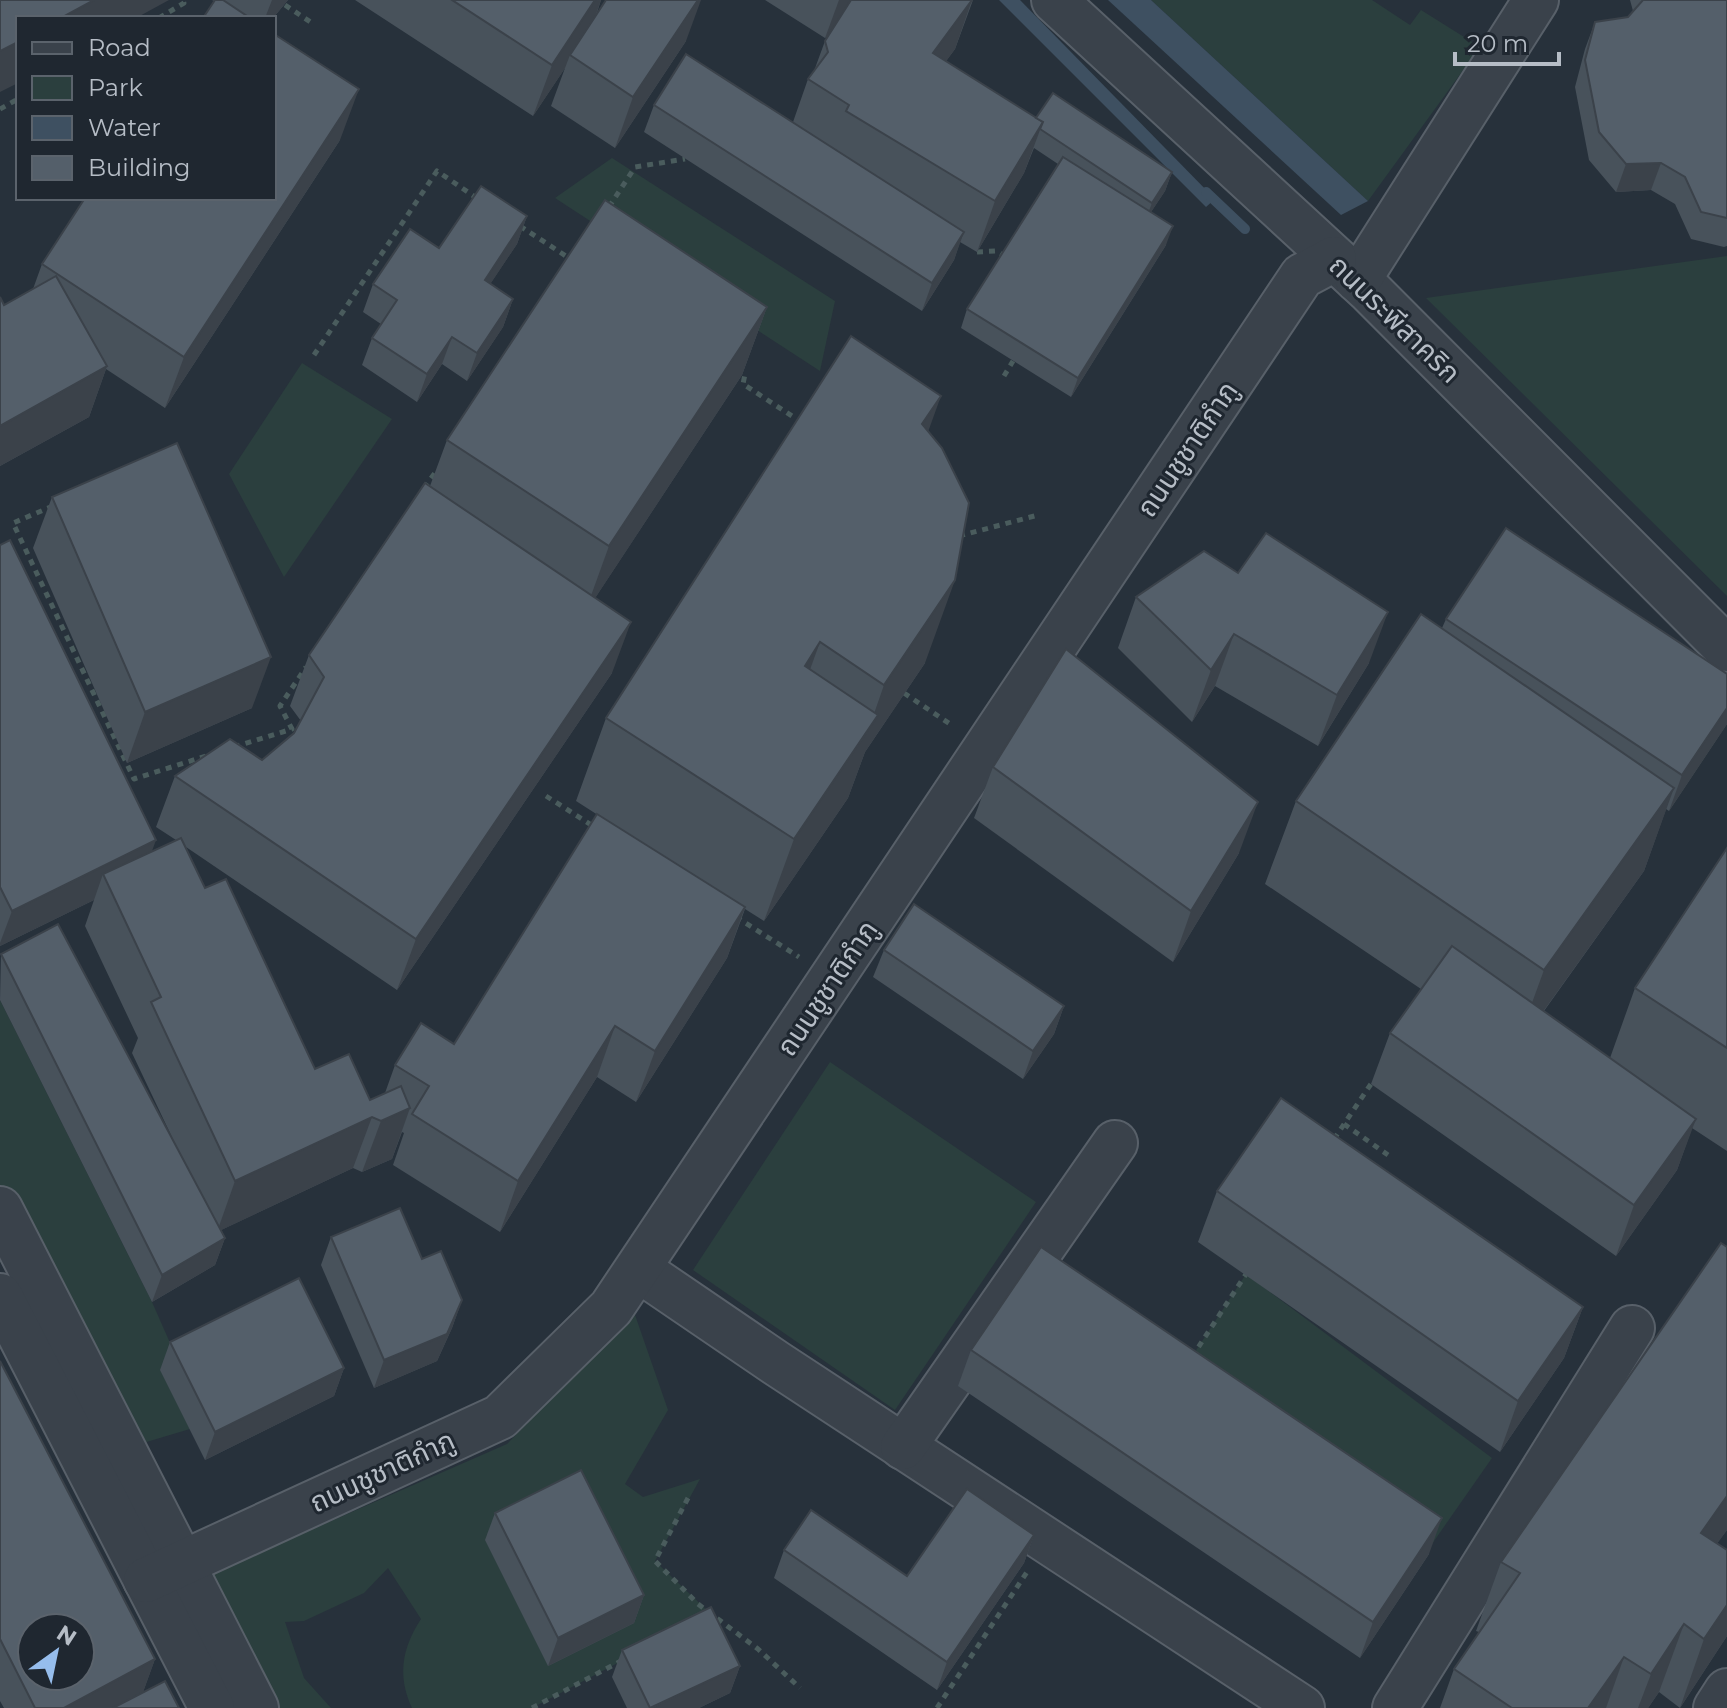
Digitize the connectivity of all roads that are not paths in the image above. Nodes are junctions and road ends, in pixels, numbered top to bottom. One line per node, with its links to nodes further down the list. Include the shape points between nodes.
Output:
1 (1054, 0): 3 (lane, ถนนระพีสาคริก)
2 (1536, 0): 3 (lane, ถนนชูชาติกำภู)
3 (1346, 270): 4 (lane, ถนนระพีสาคริก); 7 (lane, ถนนชูชาติกำภู, via 1302,276)
4 (1727, 649)
5 (1115, 1143): 10 (lane)
6 (0, 1209): 11 (lane)
7 (638, 1269): 10 (lane); 11 (lane, ถนนชูชาติกำภู, via 611,1308 500,1417)
8 (0, 1296): 11 (lane)
9 (1632, 1328): 16 (lane)
10 (903, 1447): 15 (lane)
11 (164, 1572): 13 (lane); 14 (lane)
12 (1727, 1691): 17 (lane)
13 (212, 1708)
14 (256, 1708)
15 (1302, 1708)
16 (1395, 1708)
17 (1716, 1708)

